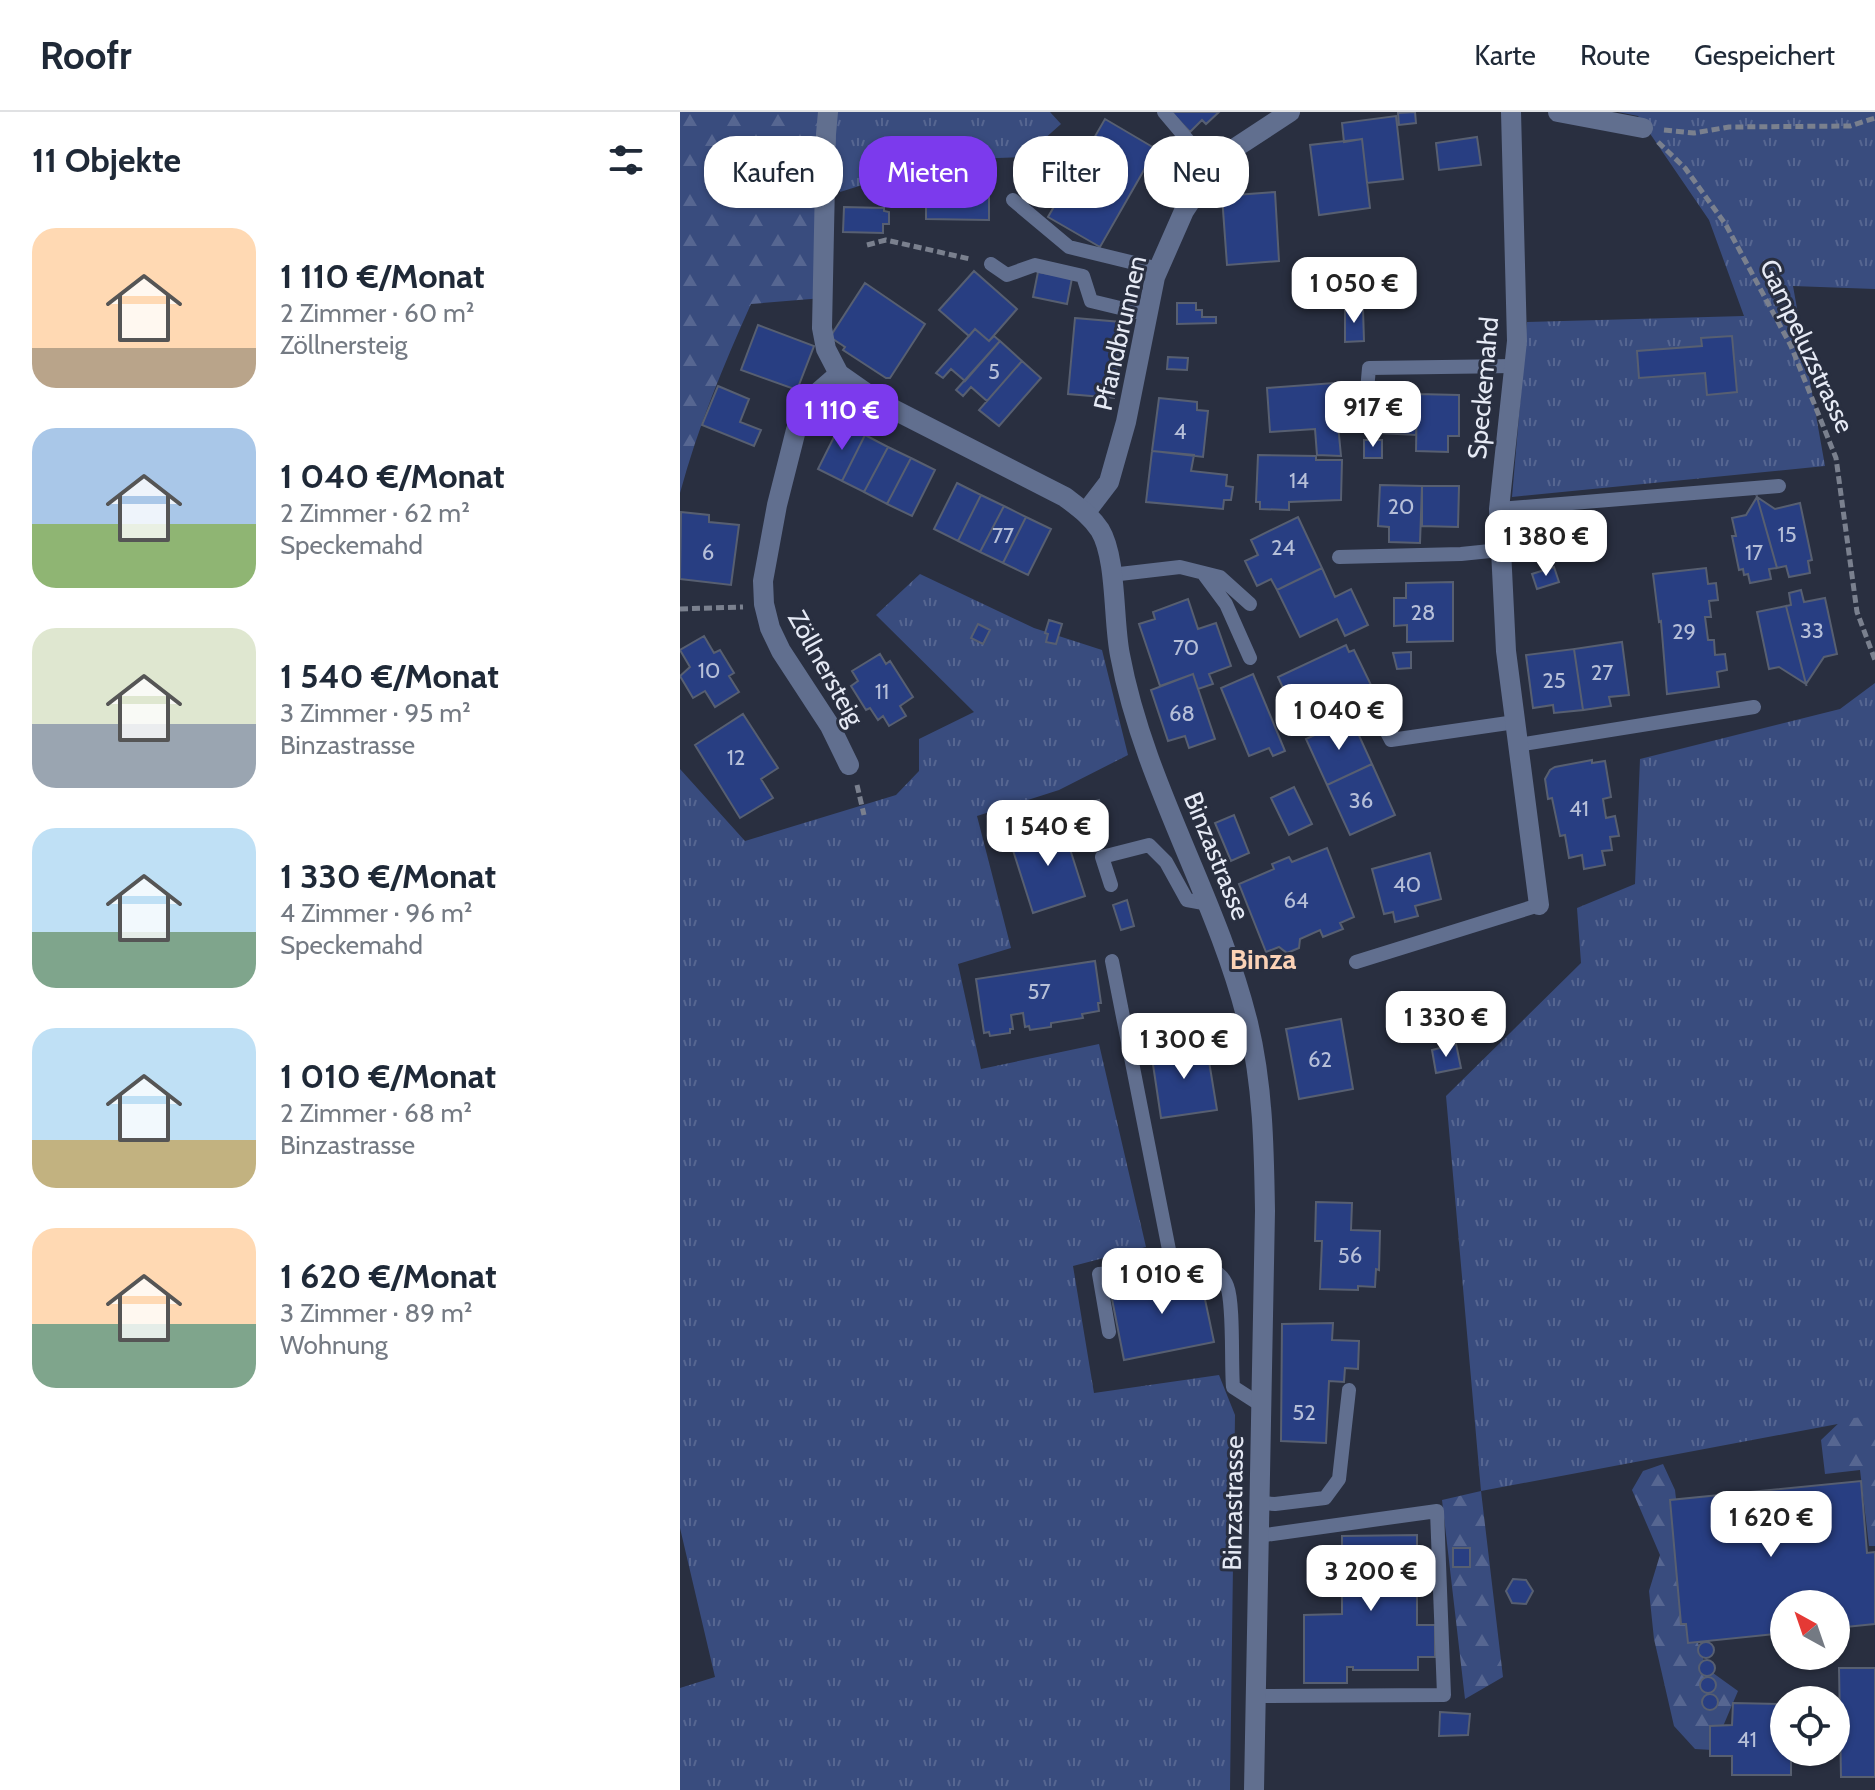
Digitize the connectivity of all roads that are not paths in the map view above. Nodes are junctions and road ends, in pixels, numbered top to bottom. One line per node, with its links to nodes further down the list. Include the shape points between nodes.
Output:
1 (828, 112): 15 (street, via 822,328)
2 (1164, 112): 7 (lane)
3 (1290, 112): 8 (street, Pfandbrunnen)
4 (1511, 112): 14 (street, Speckemahd)
5 (1558, 112): 6 (street)
6 (1643, 128)
7 (1184, 136)
8 (1249, 139)
9 (1023, 208): 12 (lane, via 1069,247)
10 (1186, 208): 12 (street, Pfandbrunnen)
11 (991, 264): 13 (lane, via 1007,275 1035,265 1083,276 1091,301)
12 (1159, 269): 13 (street, Pfandbrunnen)
13 (1149, 315): 19 (street, Pfandbrunnen, via 1109,482)
14 (1514, 366): 16 (lane, via 1369,368); 18 (street, Speckemahd)
15 (839, 374): 19 (street, Binzastrasse, via 879,402); 30 (street, Zöllnersteig, via 816,394 796,430 763,581 770,628)
16 (1365, 413)
17 (1779, 486): 18 (lane)
18 (1499, 509): 20 (street, Speckemahd)
19 (1086, 512): 23 (street, Binzastrasse, via 1101,531)
20 (1500, 550): 21 (lane); 28 (street, Speckemahd)
21 (1339, 557)
22 (1203, 573): 23 (lane, via 1180,567); 24 (lane, via 1220,577); 25 (lane, via 1226,604)
23 (1111, 575): 32 (street, Binzastrasse, via 1127,689)
24 (1250, 604)
25 (1250, 658)
26 (1369, 699): 28 (lane, via 1391,740)
27 (1754, 707): 29 (lane)
28 (1515, 722): 29 (street, Speckemahd)
29 (1518, 745): 33 (street, Speckemahd)
30 (849, 765)
31 (1111, 885): 32 (lane, via 1102,857 1149,845 1166,862 1187,900)
32 (1209, 904): 39 (street, Binzastrasse, via 1247,1021 1258,1079 1264,1138)
33 (1539, 905): 35 (lane)
34 (1112, 961): 36 (lane)
35 (1356, 962)
36 (1172, 1265): 37 (lane, via 1099,1274); 39 (lane, via 1195,1263 1215,1270 1227,1287 1233,1387)
37 (1109, 1332)
38 (1349, 1390): 40 (lane, via 1339,1479 1325,1498)
39 (1261, 1405): 40 (street, Binzastrasse)
40 (1259, 1503): 41 (street, Binzastrasse)
41 (1258, 1536): 42 (street, Binzastrasse); 42 (lane, via 1437,1511 1444,1695)
42 (1255, 1696): 43 (street, Binzastrasse)
43 (1254, 1790)

